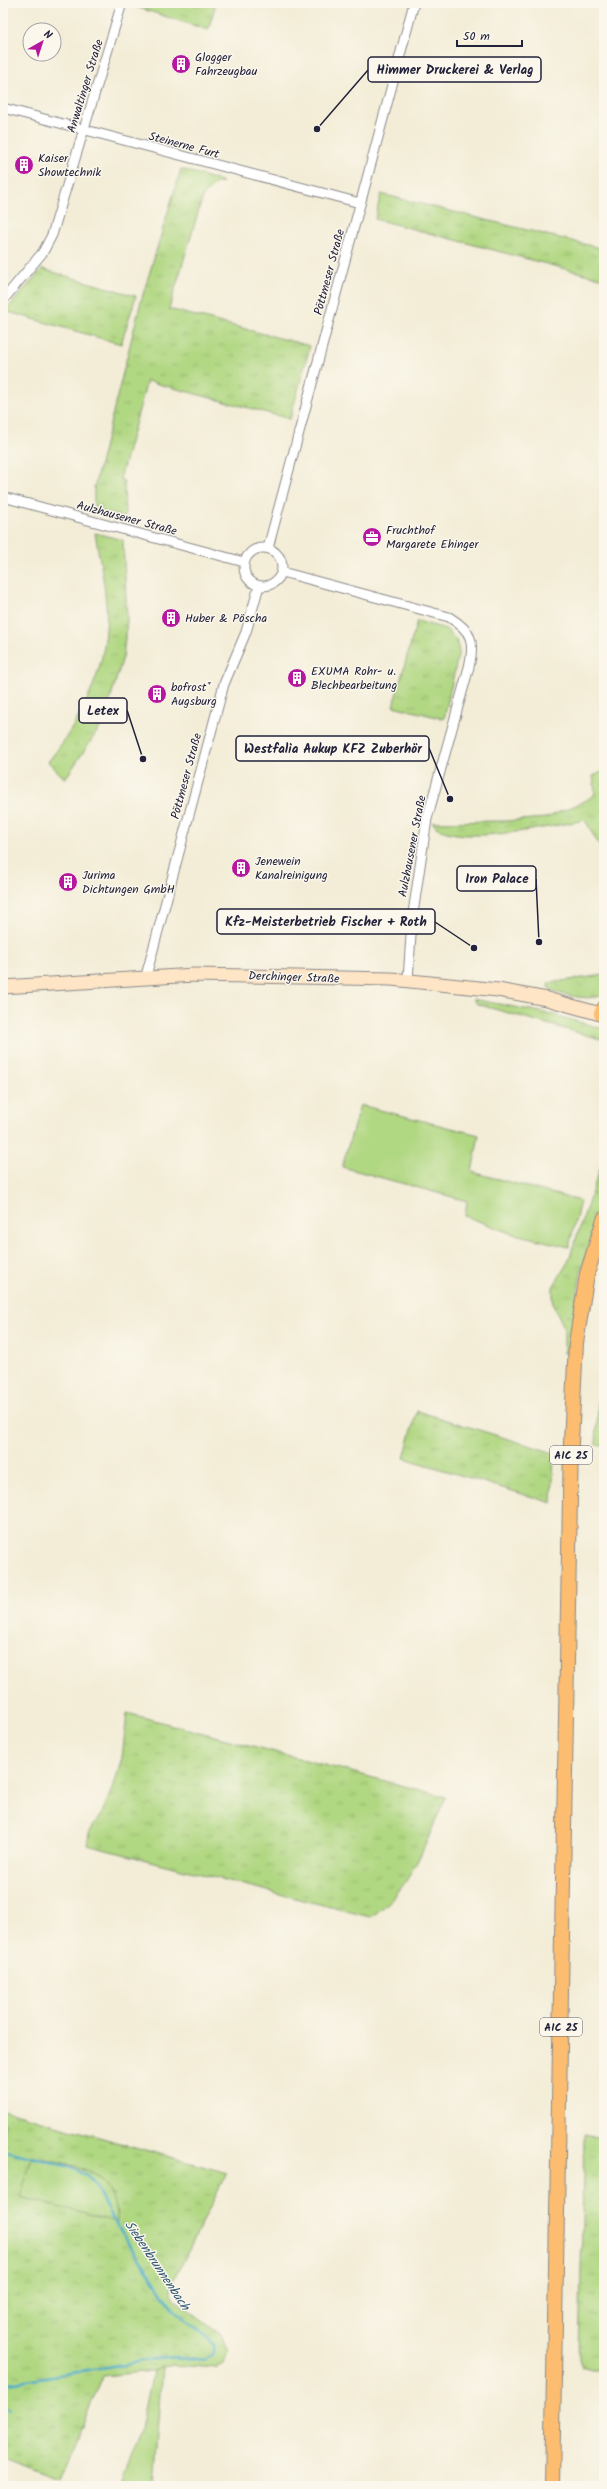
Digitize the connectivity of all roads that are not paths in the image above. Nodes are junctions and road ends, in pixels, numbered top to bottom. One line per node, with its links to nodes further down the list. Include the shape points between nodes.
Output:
1 (122, 3): 4 (street, Anwaltinger Straße)
2 (414, 3): 5 (street, Pöttmeser Straße)
3 (3, 108): 4 (street, Steinerne Furt)
4 (84, 130): 5 (street, Steinerne Furt); 6 (street, Anwaltinger Straße, via 52,235 43,252)
5 (360, 203): 8 (street, Pöttmeser Straße)
6 (3, 300)
7 (3, 497): 9 (street, Aulzhausener Straße)
8 (268, 548): 9 (street, via 256,549); 10 (street, via 278,555 283,566)
9 (244, 562): 11 (street, via 246,577)
10 (282, 572): 11 (street, via 276,582); 13 (street, Aulzhausener Straße, via 449,617 464,628 472,642 469,667 427,819 412,920)
11 (259, 586): 12 (street, Pöttmeser Straße, via 246,632 224,684)
12 (146, 976): 13 (main road, Derchinger Straße, via 214,974); 14 (main road, Derchinger Straße)
13 (408, 980): 15 (main road, Derchinger Straße, via 498,990)
14 (3, 987)
15 (603, 1012)
16 (604, 1219): 17 (main road, AIC 25, via 587,1274 576,1343 572,1434)
17 (552, 2486)

